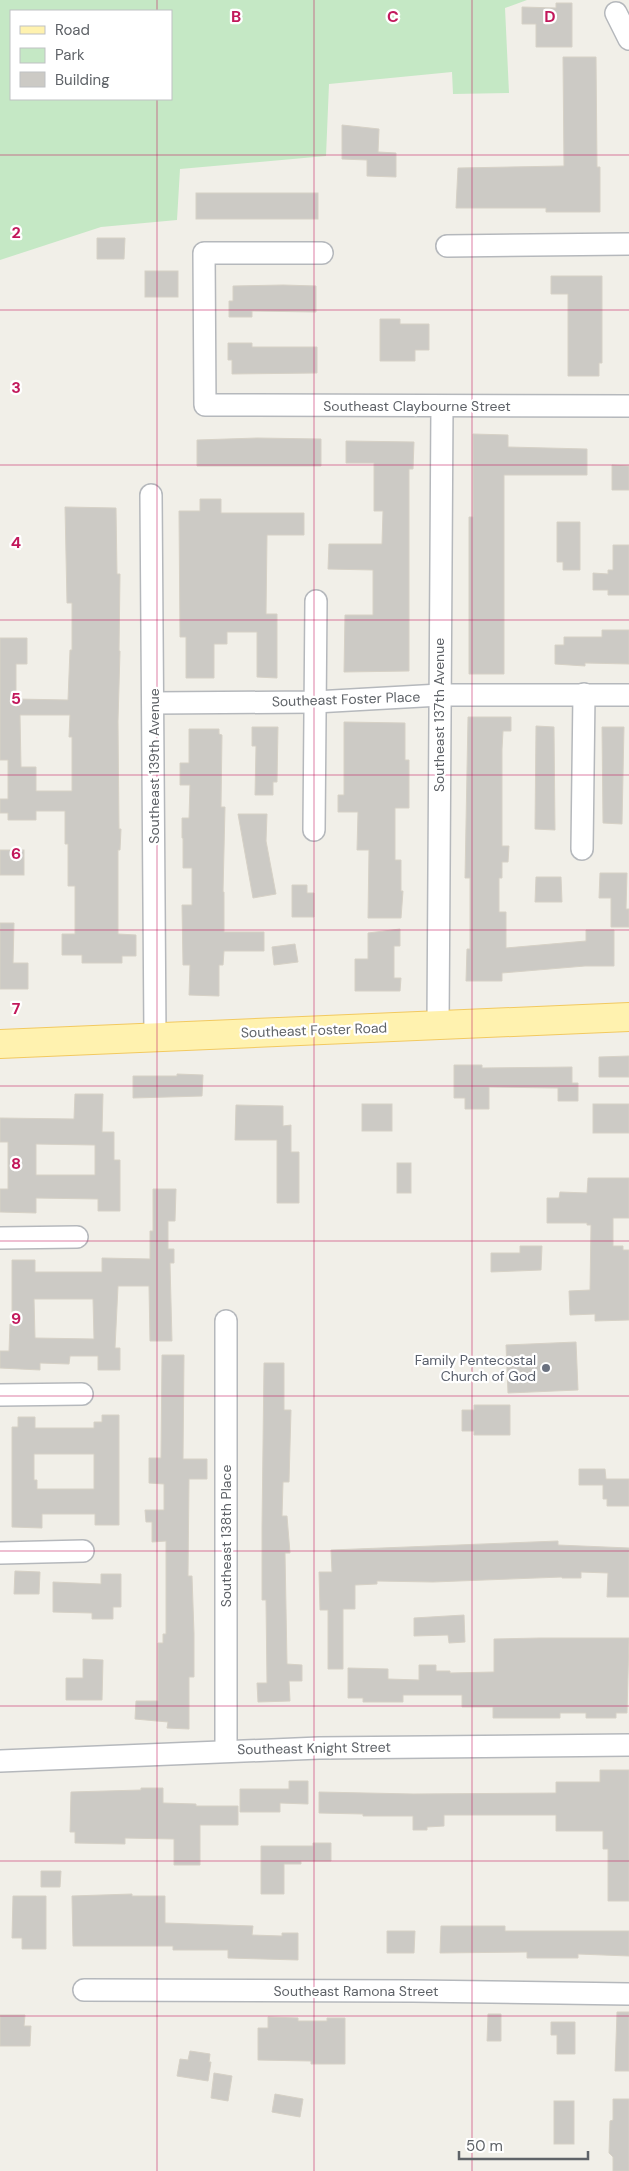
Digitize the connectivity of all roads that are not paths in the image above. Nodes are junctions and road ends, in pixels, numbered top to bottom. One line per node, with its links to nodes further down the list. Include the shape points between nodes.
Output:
1 (616, 13): 2 (street)
2 (629, 39)
3 (629, 244): 4 (street)
4 (447, 246)
5 (322, 253): 6 (street, Southeast Claybourne Street, via 204,253 205,405)
6 (442, 406): 7 (street, Southeast Claybourne Street); 11 (street, Southeast 137th Avenue)
7 (629, 406)
8 (151, 495): 14 (street, Southeast 139th Avenue)
9 (316, 601): 13 (street)
10 (584, 694): 11 (street, Southeast Foster Place); 12 (street, Southeast Foster Place); 16 (street)
11 (440, 695): 13 (street, Southeast Foster Place); 18 (street, Southeast 137th Avenue)
12 (629, 695)
13 (315, 702): 14 (street, Southeast Foster Place); 15 (street)
14 (153, 703): 19 (street, Southeast 139th Avenue)
15 (314, 830)
16 (582, 849)
17 (629, 1017): 18 (main road, Southeast Foster Road)
18 (438, 1025): 19 (main road, Southeast Foster Road)
19 (155, 1037): 20 (main road, Southeast Foster Road)
20 (0, 1044)
21 (77, 1237): 22 (street)
22 (0, 1238)
23 (226, 1321): 29 (street, Southeast 138th Place)
24 (82, 1394): 25 (street)
25 (0, 1395)
26 (83, 1551): 27 (street)
27 (0, 1553)
28 (629, 1745): 29 (street, Southeast Knight Street)
29 (226, 1750): 30 (street, Southeast Knight Street)
30 (0, 1761)
31 (84, 1990): 32 (street, Southeast Ramona Street)
32 (629, 1994)

